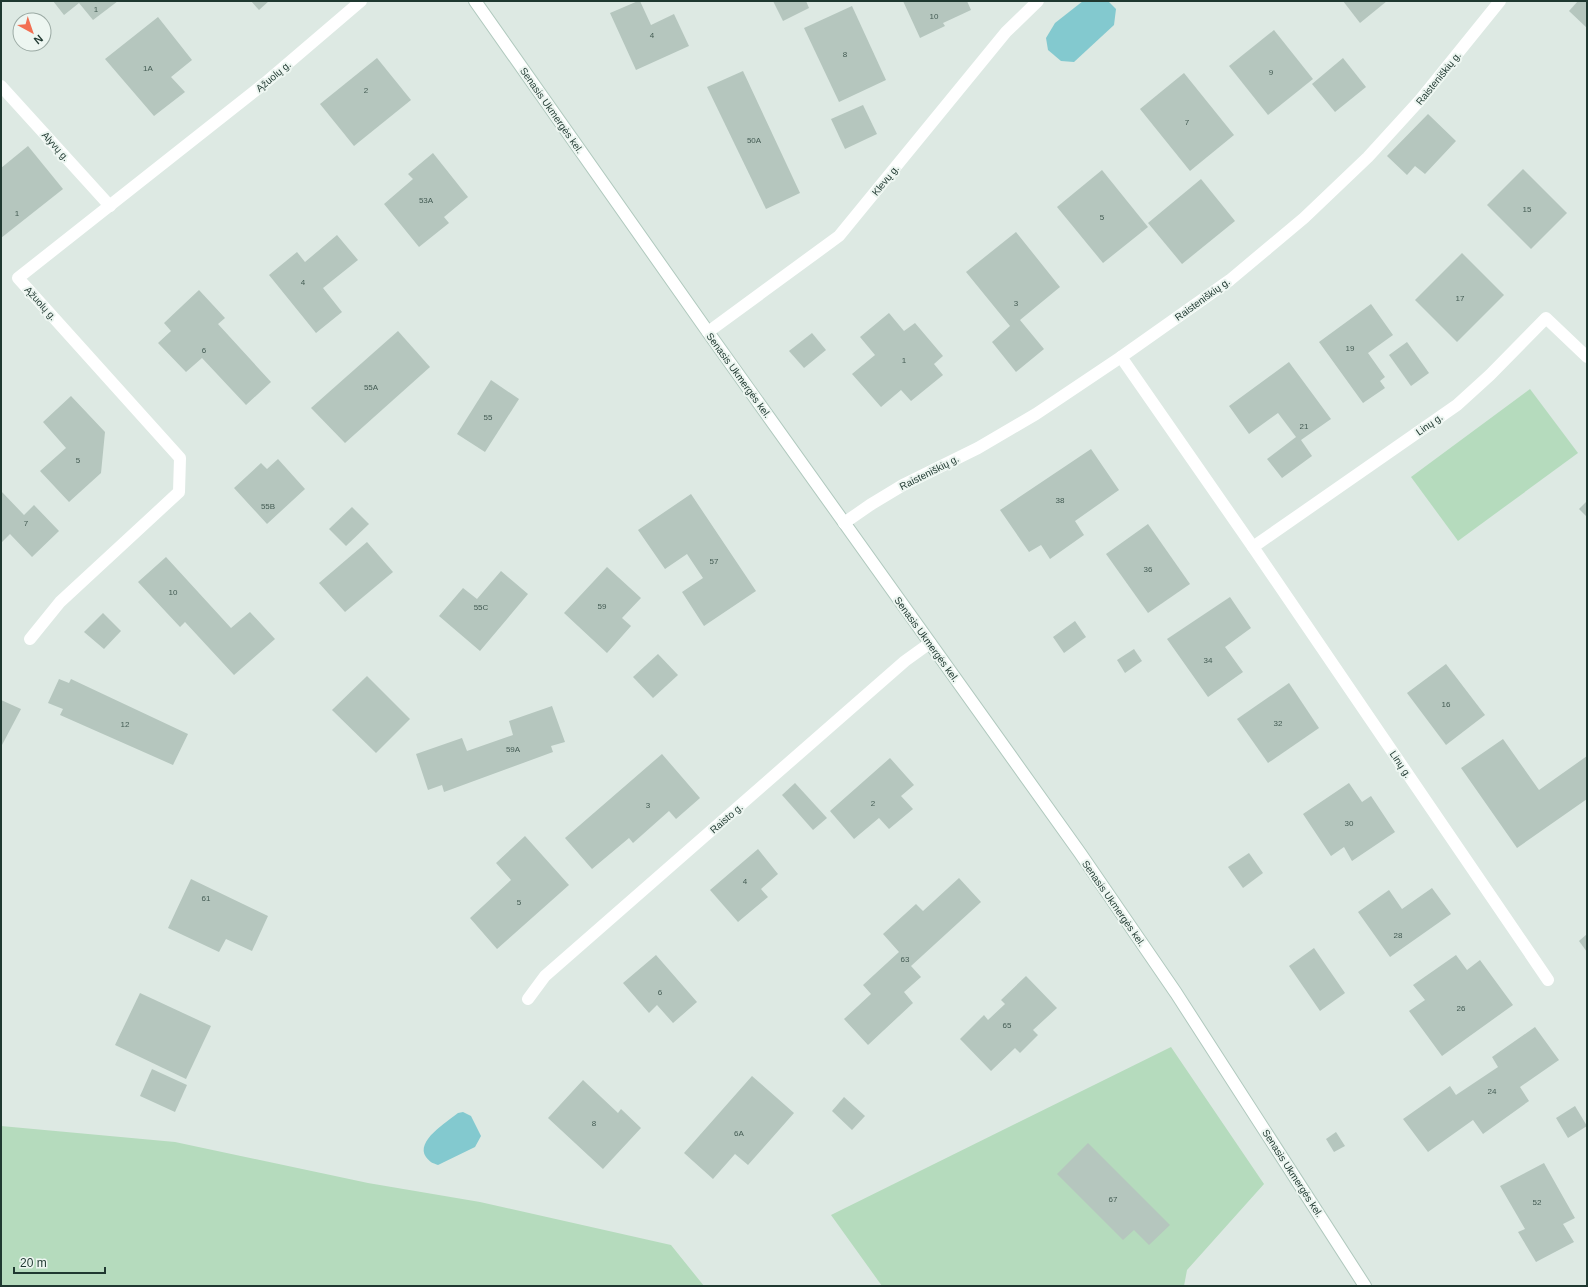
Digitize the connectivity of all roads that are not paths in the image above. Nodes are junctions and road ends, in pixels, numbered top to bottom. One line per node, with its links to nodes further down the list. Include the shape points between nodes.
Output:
1 (361, 1): 6 (street, Ąžuolų g., via 265,83)
2 (475, 1): 7 (street, Senasis Ukmergės kel.)
3 (1038, 1): 7 (street, Klevų g., via 1006,32 839,236)
4 (1500, 1): 8 (street, Raisteniškių g., via 1420,100 1368,157 1304,218 1230,280)
5 (1, 86): 6 (street, Alyvų g.)
6 (110, 206): 12 (street, Ąžuolų g., via 18,278 180,458 179,492 60,602)
7 (708, 332): 10 (street, Senasis Ukmergės kel.)
8 (1121, 357): 10 (street, Raisteniškių g., via 1036,414 978,448 903,485); 11 (street, Linų g.)
9 (1587, 357): 11 (street, Linų g., via 1546,318 1457,405)
10 (844, 523): 13 (street, Senasis Ukmergės kel.)
11 (1253, 547): 14 (street, Linų g.)
12 (30, 639)
13 (930, 644): 15 (street, Raisto g., via 905,661 545,976); 16 (street, Senasis Ukmergės kel., via 1076,847 1176,993)
14 (1548, 980)
15 (528, 1000)
16 (1365, 1286)

